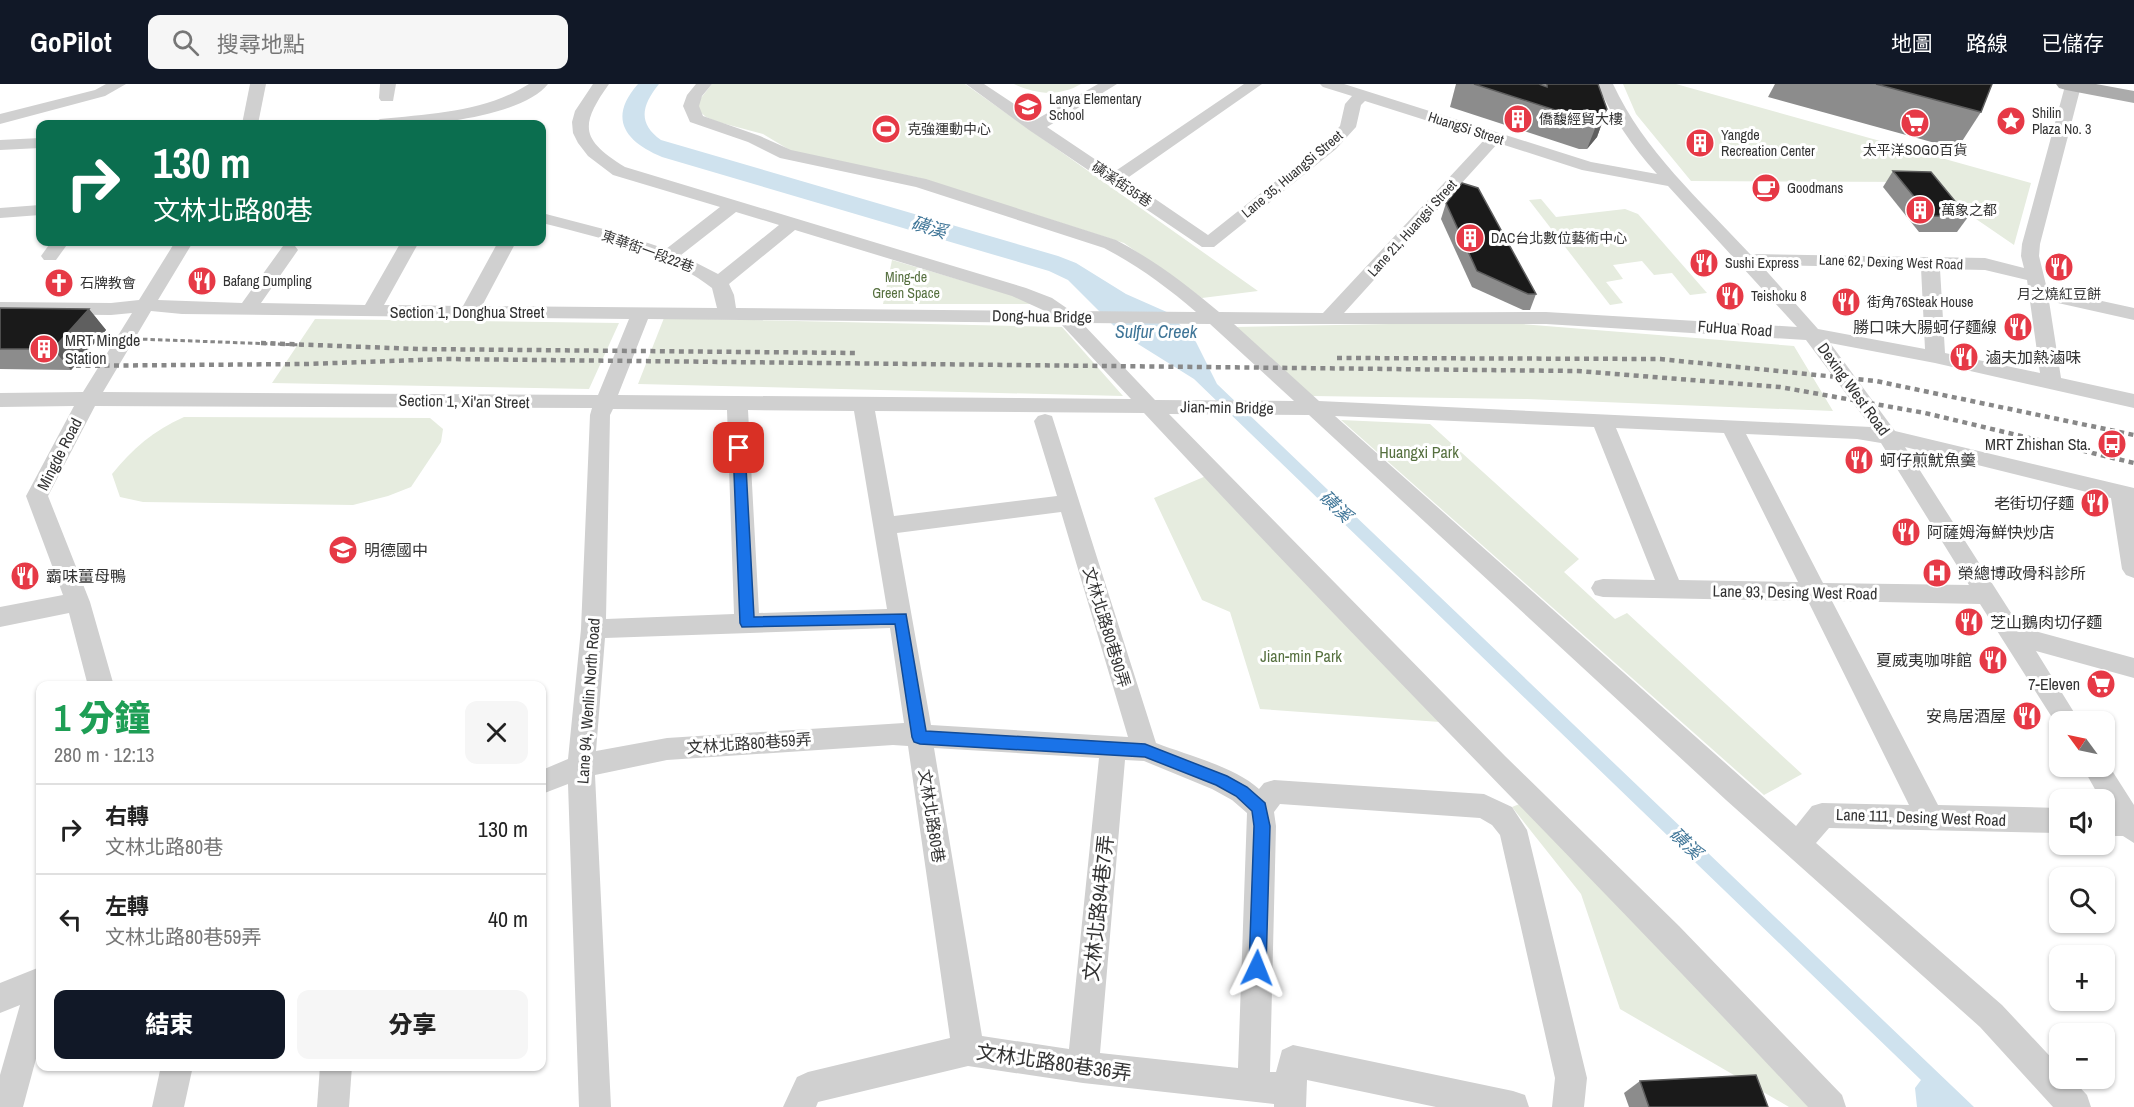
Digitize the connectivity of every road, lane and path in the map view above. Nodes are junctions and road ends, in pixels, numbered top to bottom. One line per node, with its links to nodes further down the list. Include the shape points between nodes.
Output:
1 (118, 84): 16 (street, via 100,93)
2 (258, 84): 17 (street)
3 (540, 84): 18 (street, via 497,105)
4 (601, 84): 25 (street, via 586,100 582,112 580,126 590,151 619,171)
5 (704, 84): 90 (street, via 694,95 691,106 696,119 706,124 786,154 920,183 1110,244 1153,269 1278,373)
6 (974, 84): 19 (street, 磺溪街35巷)
7 (1109, 84): 19 (street)
8 (1254, 84): 23 (street)
9 (1328, 84): 14 (street, HuangSi Street)
10 (1605, 84): 24 (street, Dexing West Road, via 1638,143)
11 (2110, 84): 13 (main road)
12 (2070, 85): 15 (main road); 38 (street, via 2031,244)
13 (2134, 89)
14 (1362, 95): 20 (street, HuangSi Street); 23 (street, Lane 35, HuangSi Street, via 1353,104 1348,127 1330,146 1208,243)
15 (2134, 98)
16 (0, 119)
17 (251, 120)
18 (416, 120)
19 (1035, 127): 23 (street, 磺溪街35巷)
20 (1495, 137): 24 (street, HuangSi Street, via 1588,166); 48 (street, Lane 21, Huangsi Street)
21 (36, 144): 22 (street)
22 (3, 148)
23 (1115, 179)
24 (1675, 182): 35 (street, Dexing West Road)
25 (733, 206): 29 (street); 34 (street)
26 (36, 211): 27 (street)
27 (3, 217)
28 (546, 219): 34 (street, 東華街一段22巷)
29 (792, 224): 37 (street); 107 (street, via 1019,292 1062,313 1222,483 1668,936)
30 (182, 246): 39 (street, Mingde Road)
31 (408, 246): 43 (street)
32 (505, 246): 42 (street)
33 (289, 250): 41 (street)
34 (667, 257): 37 (street, 東華街一段22巷, via 696,268)
35 (1746, 259): 36 (street, Lane 62, Dexing West Road); 49 (street, Dexing West Road)
36 (1930, 263): 38 (street, Lane 62, Dexing West Road, via 1985,264); 50 (street)
37 (718, 283): 47 (street, via 726,294)
38 (2037, 284): 46 (street, Lane 62, Dexing West Road); 51 (street)
39 (145, 305): 40 (street, Section 1, Donghua Street, via 111,309); 41 (street, Section 1, Donghua Street); 53 (street, Mingde Road)
40 (0, 308)
41 (247, 309): 43 (street, Section 1, Donghua Street)
42 (470, 311): 43 (street, Section 1, Donghua Street); 44 (street, Section 1, Donghua Street)
43 (371, 312)
44 (641, 314): 47 (street, Section 1, Donghua Street); 55 (street, Lane 94, Wenlin North Road)
45 (935, 314): 47 (street, Section 1, Donghua Street); 48 (street, Dong-hua Bridge)
46 (2134, 314)
47 (727, 315)
48 (1329, 319): 49 (street, FuHua Road, via 1546,318)
49 (1813, 334): 50 (street, FuHua Road); 62 (street, Dexing West Road)
50 (1935, 357): 51 (street, FuHua Road)
51 (2051, 382): 54 (street, FuHua Road)
52 (0, 400): 53 (street, Section 1, Xi'an Street)
53 (88, 400): 55 (street, Section 1, Xi'an Street); 71 (street, Mingde Road, via 37,496)
54 (2134, 400)
55 (604, 403): 56 (street, Section 1, Xi'an Street); 75 (street, Lane 94, Wenlin North Road, via 600,415)
56 (737, 404): 57 (street, Section 1, Xi'an Street); 74 (street)
57 (863, 404): 58 (street, Section 1, Xi'an Street); 65 (street, 文林北路80巷)
58 (927, 405): 60 (street, Jian-min Bridge, via 1319,408)
59 (1045, 421): 64 (street, 文林北路80巷90弄)
60 (1602, 421): 61 (street); 68 (street)
61 (1732, 428): 62 (street, via 1857,432); 69 (street)
62 (1889, 437): 63 (street); 70 (street, Dexing West Road)
63 (2128, 495): 66 (street)
64 (1069, 503): 65 (street); 82 (street, 文林北路80巷90弄)
65 (885, 526): 73 (street, 文林北路80巷)
66 (2134, 569)
67 (1603, 588): 68 (street, Lane 93, Desing West Road)
68 (1671, 590): 69 (street, Lane 93, Desing West Road)
69 (1816, 592): 70 (street, Lane 93, Desing West Road); 87 (street)
70 (1987, 595): 76 (street, Dexing West Road)
71 (78, 602): 72 (street); 78 (street, Mingde Road)
72 (0, 617)
73 (901, 618): 74 (street); 80 (street, 文林北路80巷)
74 (747, 623): 75 (street)
75 (593, 628): 83 (street, Lane 94, Wenlin North Road)
76 (2013, 635): 77 (street); 79 (street, Dexing West Road)
77 (2134, 668)
78 (100, 681)
79 (2060, 711)
80 (920, 737): 81 (street, 文林北路80巷59弄); 83 (street, 文林北路80巷59弄, via 893,734 667,749); 94 (street, 文林北路80巷)
81 (1113, 749): 82 (street, 文林北路80巷59弄); 95 (street, 文林北路94巷7弄)
82 (1145, 750): 86 (street, via 1222,781)
83 (581, 766): 85 (street, 文林北路80巷59弄); 103 (street, Lane 94, Wenlin North Road)
84 (2100, 777): 89 (street)
85 (546, 780)
86 (1260, 808): 98 (street); 106 (street, via 1274,792 1484,806 1502,816 1513,830 1571,1078)
87 (1930, 818): 88 (street, Lane 111, Desing West Road); 90 (street, Lane 111, Desing West Road, via 1822,815)
88 (2049, 821)
89 (2123, 825)
90 (1797, 845): 108 (street, via 1991,1016)
91 (36, 984): 92 (street)
92 (0, 998)
93 (36, 1004): 100 (street)
94 (968, 1050): 95 (street, 文林北路80巷36弄); 104 (street, 文林北路80巷36弄, via 808,1088)
95 (1083, 1067): 98 (street, 文林北路80巷36弄)
96 (176, 1071): 101 (street)
97 (336, 1071): 102 (street)
98 (1253, 1087): 99 (street, 文林北路80巷36弄)
99 (1290, 1099): 105 (street, via 1293,1061)
100 (7, 1107)
101 (168, 1107)
102 (333, 1107)
103 (595, 1107)
104 (799, 1107)
105 (1513, 1107)
106 (1568, 1107)
107 (1830, 1107)
108 (2075, 1107)

